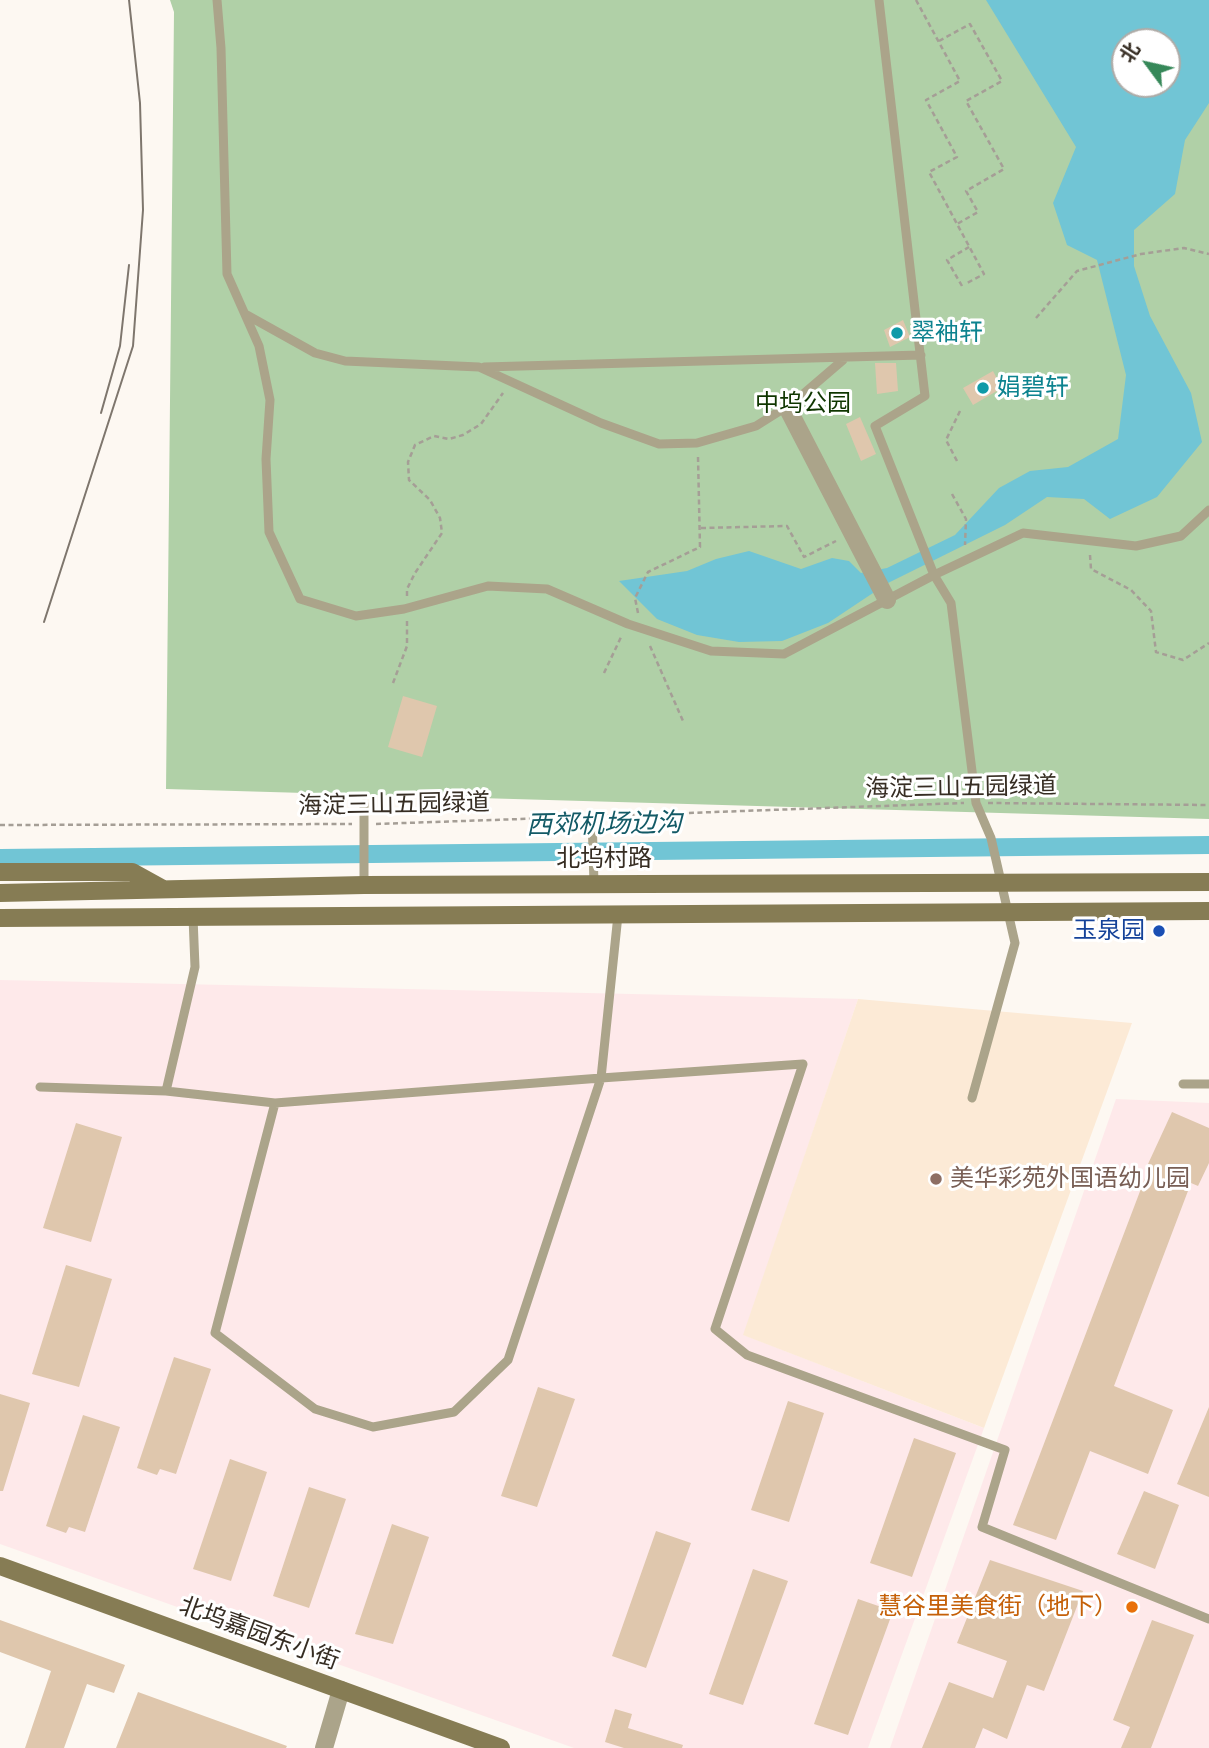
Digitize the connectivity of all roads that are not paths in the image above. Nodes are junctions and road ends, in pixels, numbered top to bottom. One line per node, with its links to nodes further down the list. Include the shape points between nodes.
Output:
1 (217, 0): 3 (lane, via 227,274)
2 (878, 0): 4 (lane)
3 (243, 313): 6 (lane, via 315,353 345,361); 10 (lane, via 259,346 270,400 266,459 269,533 300,599 356,615 407,608 488,586 547,589 628,624 711,651 784,654)
4 (921, 355): 5 (lane); 9 (lane, via 925,396 875,426)
5 (843, 360): 6 (lane); 7 (lane)
6 (479, 367): 7 (lane, via 601,423 659,444 697,443 756,426)
7 (787, 407): 10 (street)
8 (1209, 510): 9 (lane, via 1181,536 1136,546 1023,533)
9 (934, 575): 10 (lane); 15 (lane, via 951,603 976,803 991,838)
10 (887, 600)
11 (363, 804): 17 (lane)
12 (592, 816): 16 (lane)
13 (0, 872): 18 (main road, via 132,872)
14 (1209, 882): 15 (main road, 北坞村路)
15 (1000, 883): 16 (main road, 北坞村路); 21 (lane)
16 (593, 884): 17 (main road, 北坞村路)
17 (364, 885): 18 (main road, 北坞村路)
18 (164, 889): 19 (main road, 北坞村路)
19 (0, 893)
20 (1209, 911): 21 (main road)
21 (1008, 912): 22 (main road); 30 (lane, via 1015,943)
22 (618, 915): 23 (main road); 25 (lane)
23 (194, 917): 24 (main road); 29 (lane, via 195,967)
24 (0, 918)
25 (601, 1078): 31 (lane); 31 (lane, via 508,1360 454,1412 373,1427 315,1409 215,1333); 33 (lane, via 803,1064 715,1329 747,1355 1005,1450 982,1527)
26 (1183, 1084): 27 (lane)
27 (1209, 1084)
28 (40, 1087): 29 (lane)
29 (166, 1091): 31 (lane)
30 (972, 1098)
31 (275, 1103)
32 (0, 1566): 34 (main road, 北坞嘉园东小街)
33 (1209, 1619)
34 (341, 1690): 35 (street); 36 (main road, 北坞嘉园东小街)
35 (324, 1748)
36 (501, 1748)

